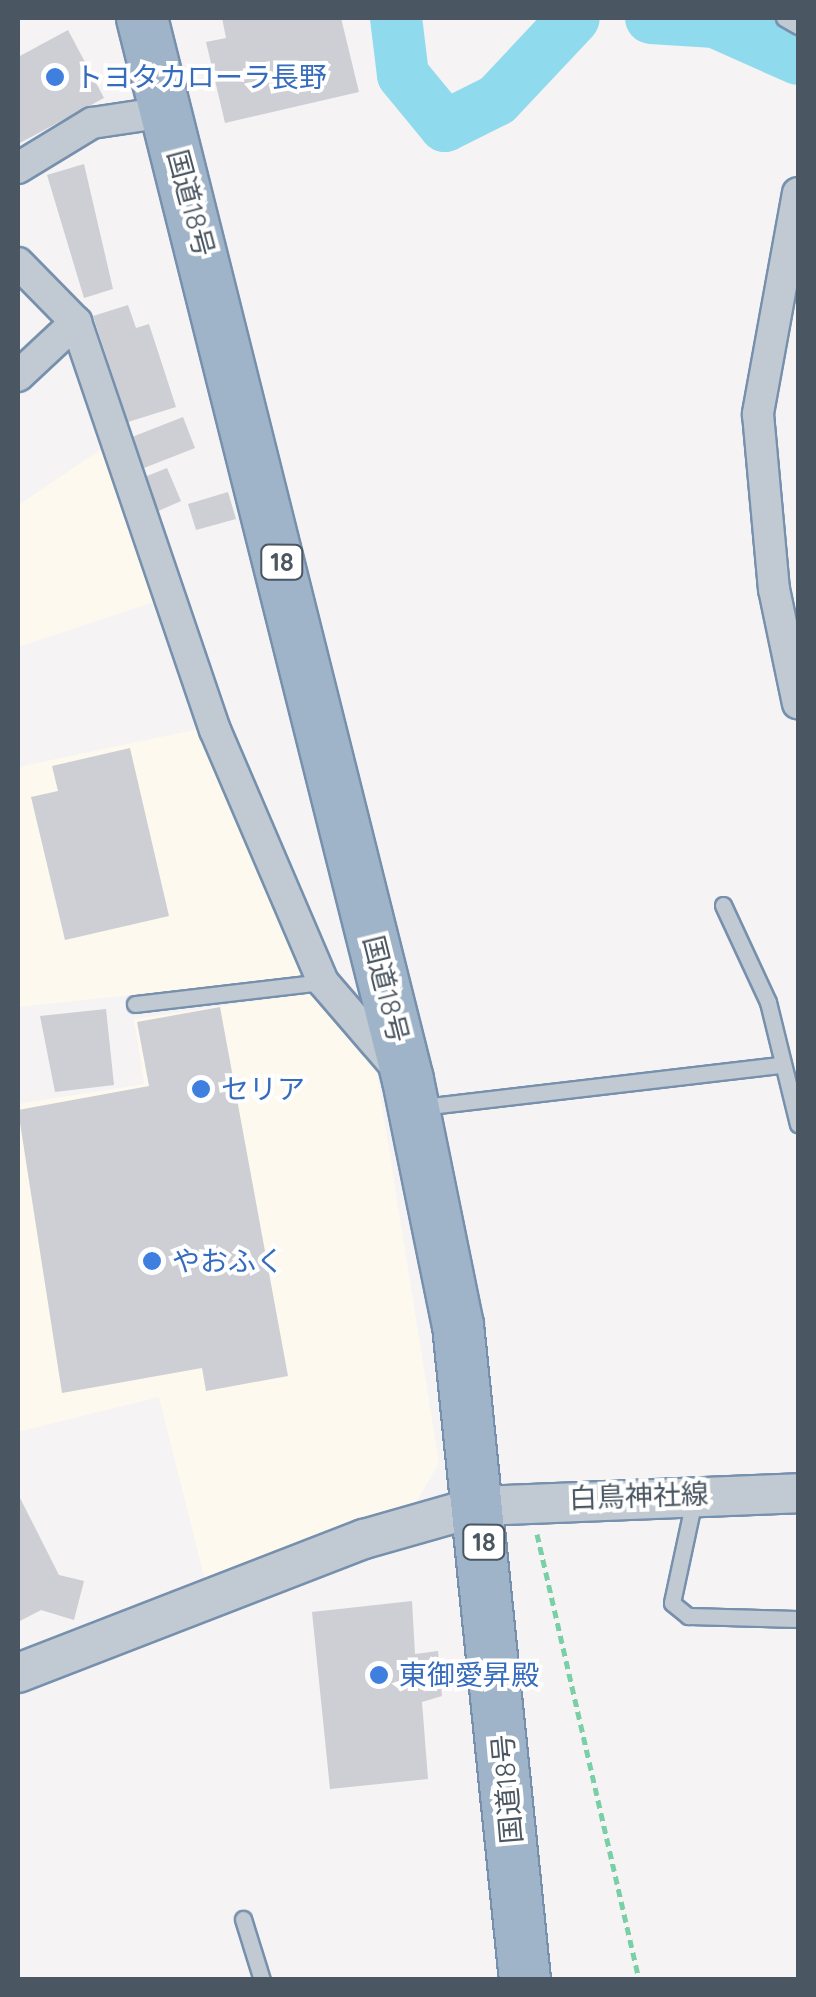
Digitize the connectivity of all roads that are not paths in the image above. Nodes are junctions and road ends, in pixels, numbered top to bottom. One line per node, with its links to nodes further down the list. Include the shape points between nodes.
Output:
1 (142, 18): 4 (highway, 国道18号 / 18)
2 (784, 18): 3 (lane)
3 (798, 26)
4 (166, 112): 5 (street, via 92,122); 15 (highway, 国道18号 / 18)
5 (18, 168)
6 (798, 194): 10 (street, via 758,414 774,588)
7 (18, 263): 8 (street)
8 (76, 322): 9 (street); 12 (street, via 215,730)
9 (18, 376)
10 (798, 704)
11 (723, 905): 14 (lane, via 768,1002)
12 (323, 982): 13 (lane); 15 (street)
13 (135, 1004)
14 (781, 1066): 15 (lane); 16 (lane)
15 (411, 1094): 19 (highway, 国道18号 / 18, via 458,1325)
16 (798, 1124)
17 (696, 1493): 18 (street, 白鳥神社線); 19 (street, 白鳥神社線); 20 (lane, via 672,1603 688,1616)
18 (798, 1493)
19 (480, 1506): 21 (street, 白鳥神社線, via 364,1539); 24 (highway, 国道18号 / 18)
20 (798, 1619)
21 (18, 1673)
22 (242, 1919): 23 (lane)
23 (262, 1980)
24 (525, 1980)

